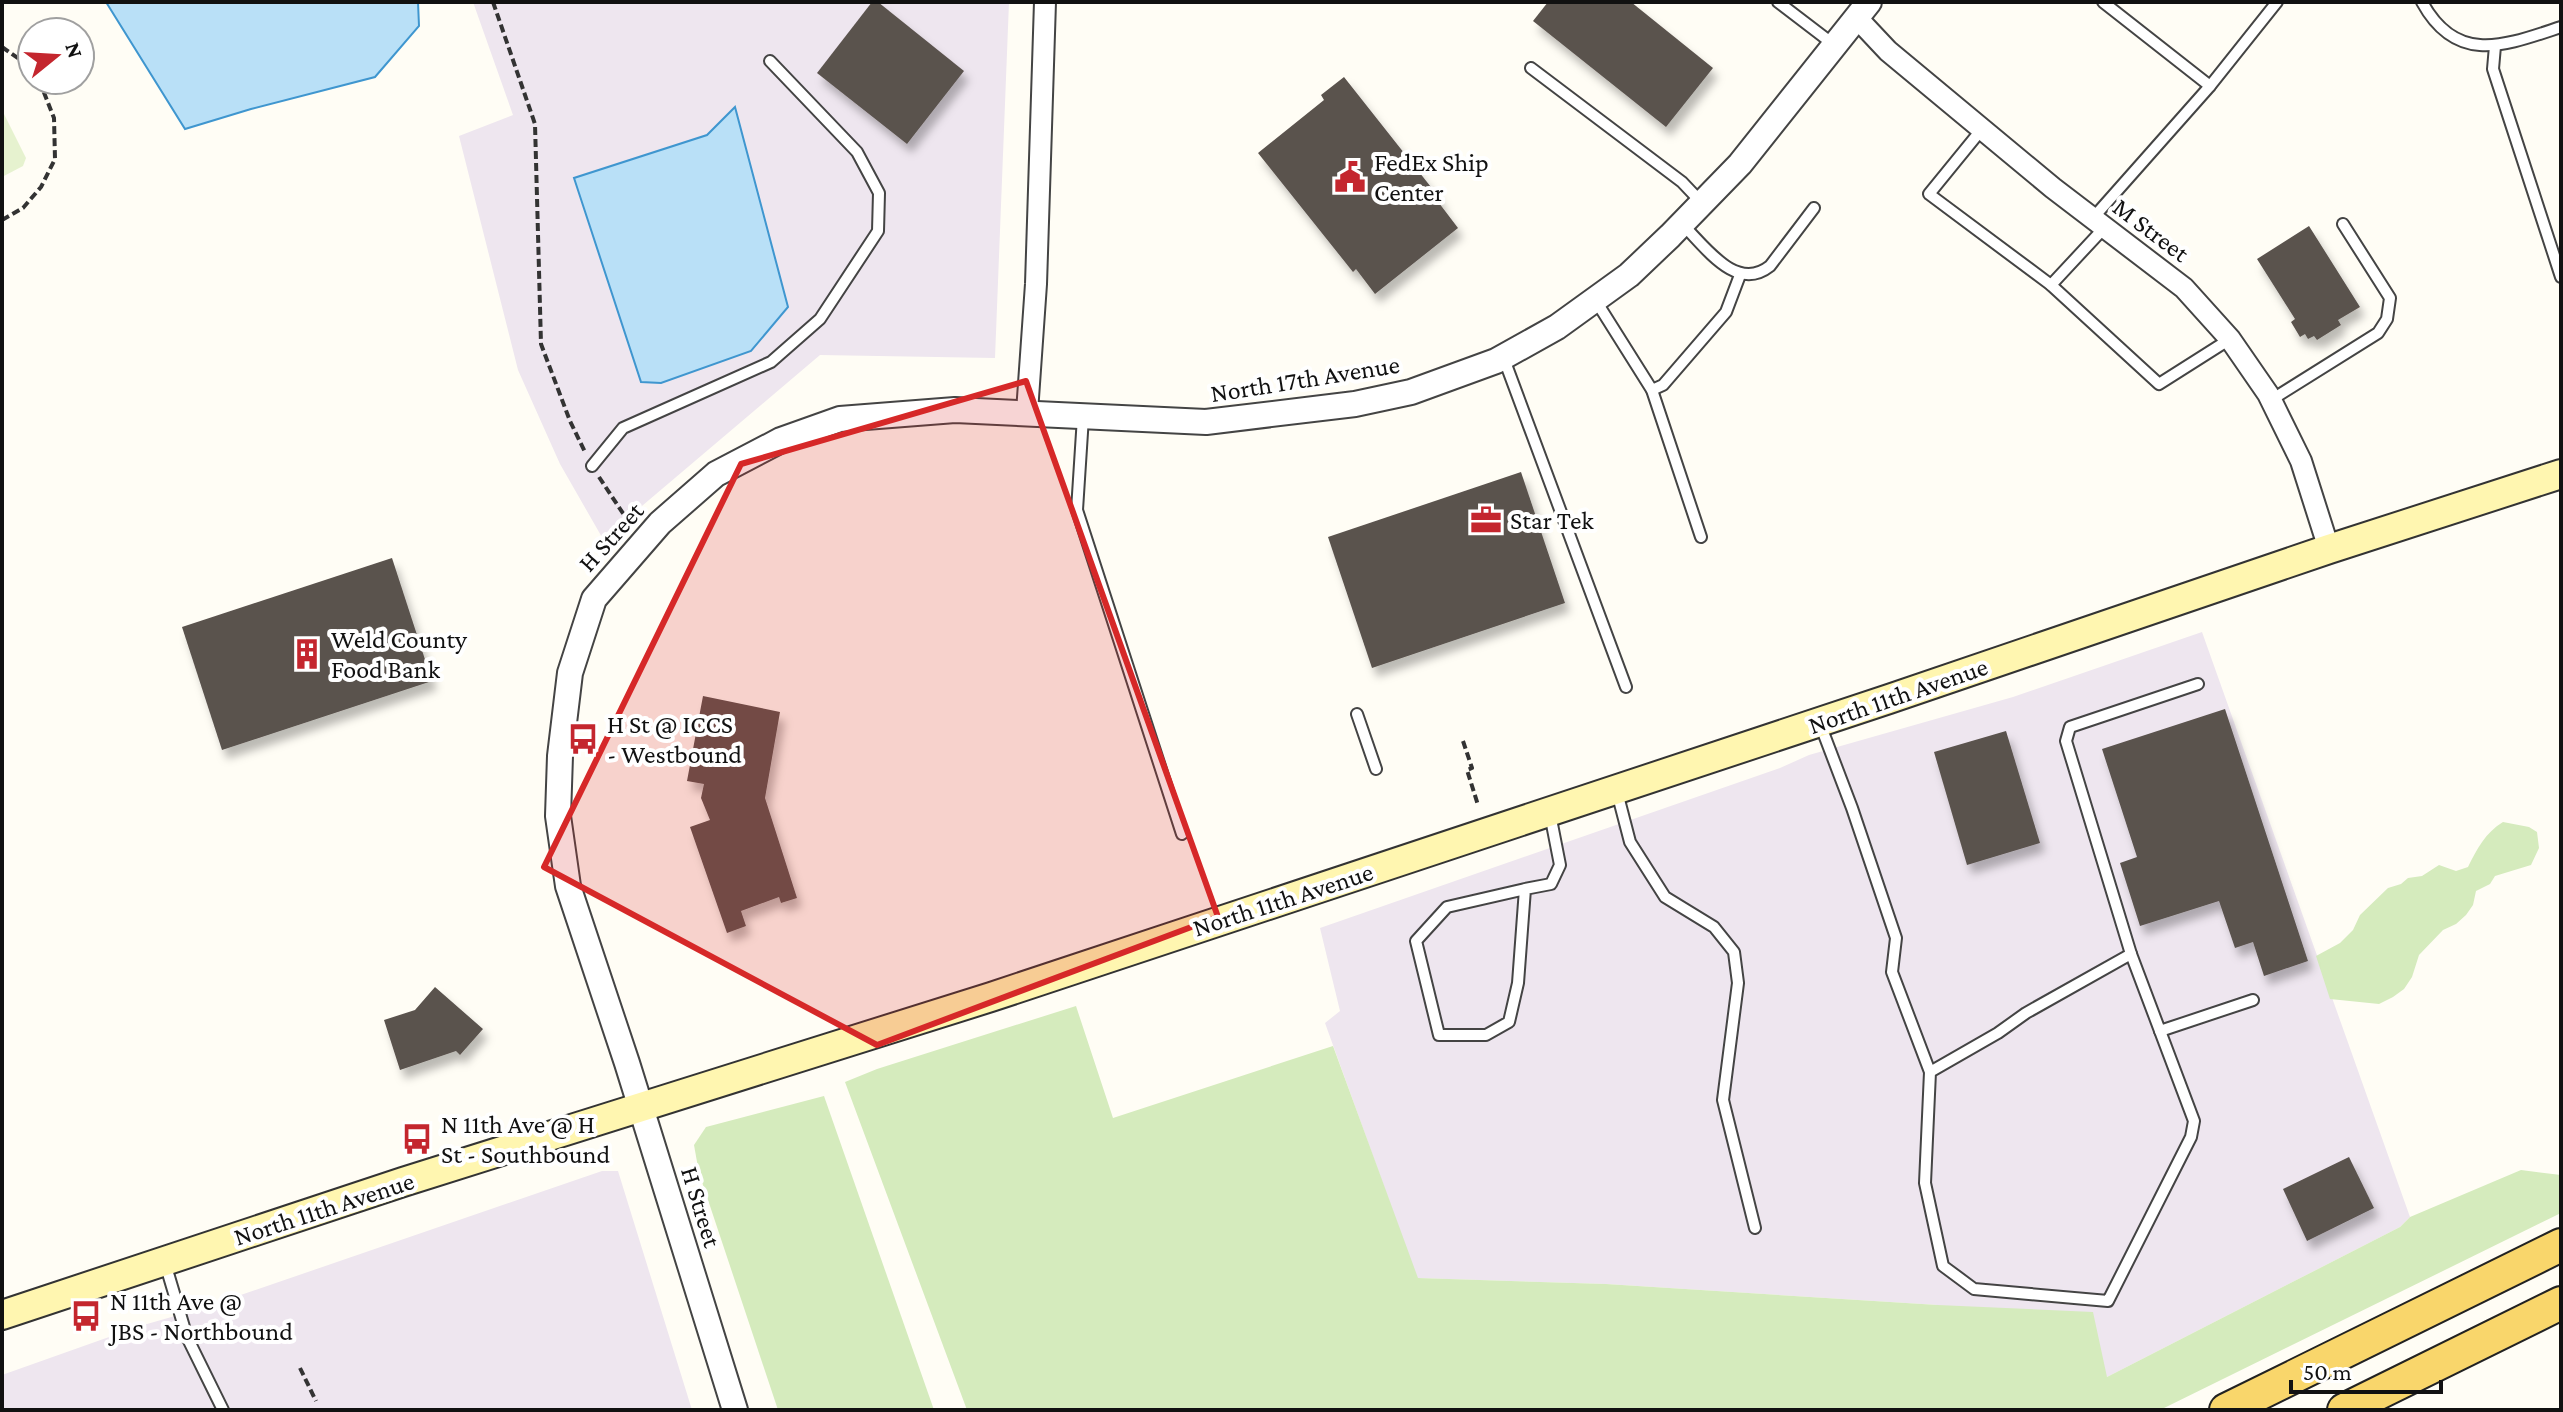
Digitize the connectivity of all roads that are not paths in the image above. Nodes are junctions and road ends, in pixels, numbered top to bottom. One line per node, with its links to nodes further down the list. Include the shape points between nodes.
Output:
1 (1045, 2): 27 (street)
2 (1778, 2): 8 (lane)
3 (2103, 2): 12 (lane)
4 (2277, 2): 12 (lane)
5 (2422, 2): 9 (lane, via 2454,38)
6 (1863, 10): 8 (street, North 17th Avenue); 13 (street, M Street, via 1888,51)
7 (2561, 27): 9 (lane)
8 (1835, 45): 14 (street, North 17th Avenue)
9 (2495, 46): 20 (lane, via 2493,69)
10 (770, 61): 29 (lane, via 857,152 879,193 878,231 820,319 771,362 623,428)
11 (1531, 68): 14 (lane)
12 (2210, 86): 16 (lane)
13 (1982, 129): 16 (street, M Street); 21 (lane, via 1929,194)
14 (1703, 203): 17 (street, North 17th Avenue)
15 (1814, 208): 19 (lane, via 1770,266 1761,274)
16 (2099, 223): 21 (lane); 23 (street, M Street, via 2184,288)
17 (1682, 224): 19 (lane); 22 (street, North 17th Avenue, via 1629,275)
18 (2343, 224): 26 (lane, via 2390,298 2387,319 2378,333)
19 (1740, 275): 25 (lane, via 1726,312 1663,385)
20 (2561, 277)
21 (2051, 285): 23 (lane, via 2159,384)
22 (1595, 299): 24 (street, North 17th Avenue); 25 (lane)
23 (2230, 339): 26 (street, M Street)
24 (1503, 357): 28 (street, North 17th Avenue, via 1437,384 1355,404 1206,422); 34 (lane)
25 (1652, 390): 31 (lane)
26 (2271, 400): 32 (street, M Street, via 2301,461)
27 (1027, 412): 28 (street, North 17th Avenue); 46 (street, H Street, via 955,410 840,419 781,440 716,474 660,523 594,599 570,673 558,816 568,886)
28 (1083, 417): 40 (lane, via 1077,510)
29 (592, 466)
30 (2561, 474): 32 (main road, North 11th Avenue)
31 (1701, 537)
32 (2329, 549): 36 (main road, North 11th Avenue)
33 (2198, 684): 42 (lane, via 2070,727 2066,741)
34 (1626, 687)
35 (1357, 714): 37 (lane)
36 (1819, 722): 38 (main road, North 11th Avenue); 45 (lane, via 1896,938 1892,972)
37 (1376, 769)
38 (1616, 790): 39 (main road, North 11th Avenue); 47 (lane, via 1630,842 1665,897 1714,927 1734,952 1738,983 1723,1100)
39 (1550, 812): 41 (lane, via 1560,865 1551,884); 46 (main road, North 11th Avenue)
40 (1182, 834)
41 (1525, 889): 41 (lane, via 1518,983 1509,1022 1486,1035 1439,1035 1416,941 1447,907)
42 (2131, 954): 44 (lane); 45 (lane)
43 (2253, 1000): 44 (lane)
44 (2160, 1031): 45 (lane, via 2194,1121 2191,1137 2108,1301 1974,1289 1943,1266 1925,1183)
45 (1930, 1072)
46 (640, 1107): 49 (main road, North 11th Avenue); 53 (street, H Street)
47 (1755, 1228)
48 (2561, 1245): 54 (main road)
49 (165, 1261): 51 (main road, North 11th Avenue); 52 (lane, via 187,1337)
50 (2561, 1303): 55 (main road)
51 (2, 1315)
52 (223, 1410)
53 (735, 1410)
54 (2226, 1410)
55 (2344, 1410)

